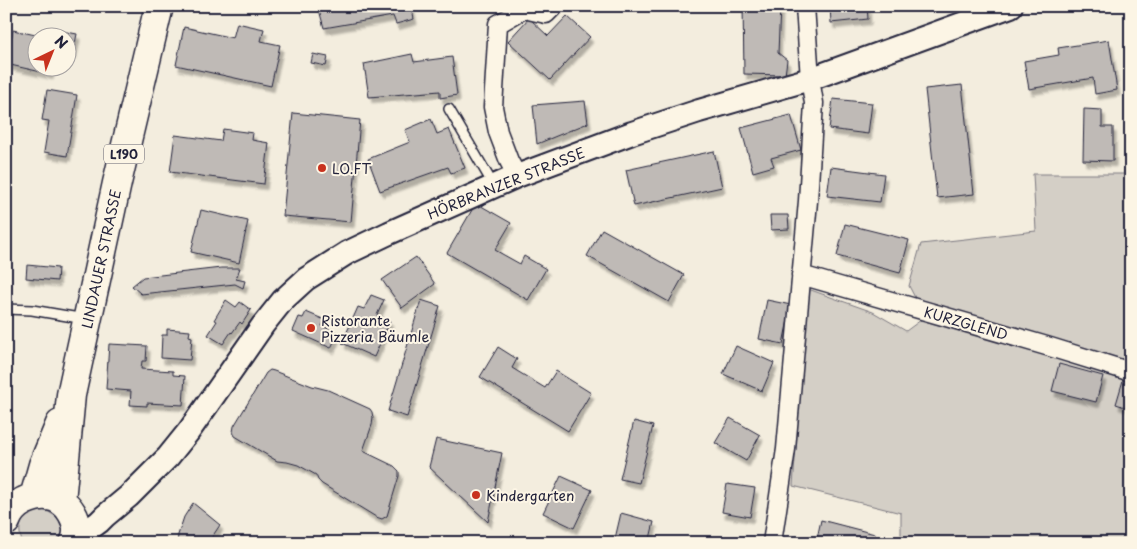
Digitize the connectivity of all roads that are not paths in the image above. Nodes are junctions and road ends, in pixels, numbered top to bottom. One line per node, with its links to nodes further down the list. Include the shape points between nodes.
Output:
1 (158, 6): 11 (main road, LINDAUER STRASSE / L190)
2 (554, 6): 7 (street, via 546,14 524,9 498,24 492,108 498,132)
3 (805, 6): 5 (street)
4 (1011, 6): 5 (street, HÖRBRANZER STRASSE)
5 (810, 79): 7 (street, HÖRBRANZER STRASSE, via 699,110); 9 (street, via 814,103)
6 (449, 110): 8 (lane)
7 (517, 176): 8 (street, HÖRBRANZER STRASSE)
8 (494, 186): 16 (street, HÖRBRANZER STRASSE, via 389,232 306,279 263,325 168,457)
9 (801, 275): 12 (street, KURZGLEND); 21 (street, via 786,449)
10 (6, 309): 11 (lane)
11 (88, 319): 13 (main road, LINDAUER STRASSE / L190)
12 (1131, 372)
13 (71, 395): 14 (main road, LINDAUER STRASSE / L190); 15 (main road, LINDAUER STRASSE / L190)
14 (34, 496): 15 (main road, via 48,496); 17 (main road, via 20,503)
15 (66, 507): 16 (street); 19 (main road, LINDAUER STRASSE / L190, via 77,524)
16 (105, 516): 19 (street, HÖRBRANZER STRASSE)
17 (6, 520)
18 (6, 539): 20 (main road)
19 (75, 541)
20 (7, 543)
21 (772, 543)

